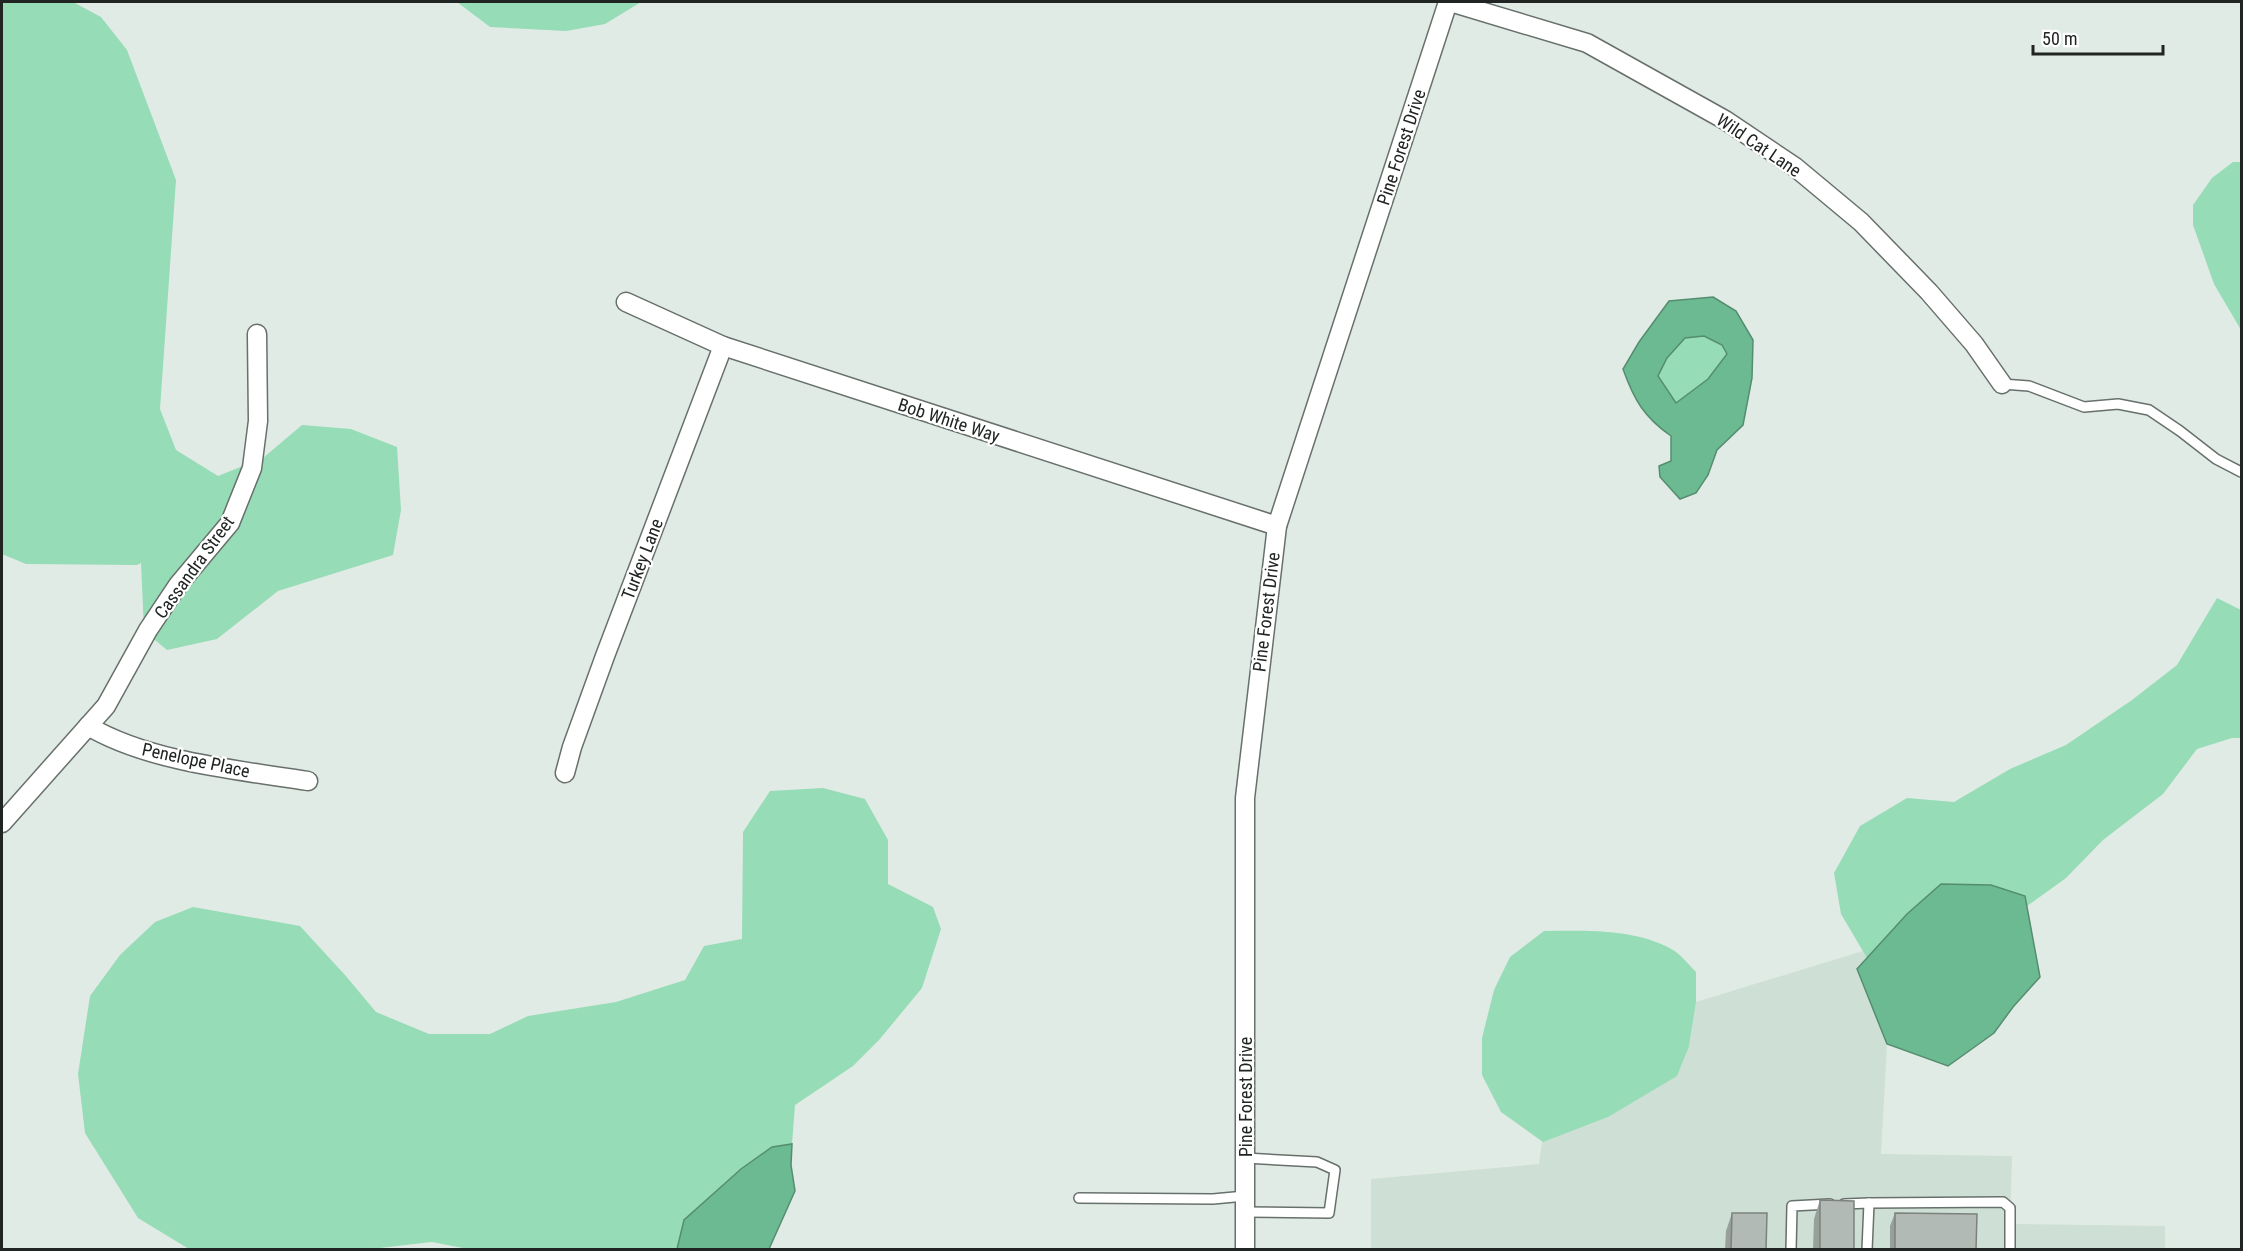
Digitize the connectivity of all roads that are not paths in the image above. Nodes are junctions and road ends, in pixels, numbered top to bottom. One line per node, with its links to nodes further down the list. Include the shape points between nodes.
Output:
1 (1449, 2): 5 (street, Wild Cat Lane, via 1587,43 1725,120 1795,167 1861,222 1929,292); 7 (street, Pine Forest Drive)
2 (626, 302): 4 (street, Bob White Way)
3 (256, 334): 8 (street, Cassandra Street, via 258,421 252,468 230,523 178,585 106,706)
4 (723, 346): 7 (street, Bob White Way); 9 (street, Turkey Lane)
5 (2002, 384): 6 (lane, via 2029,386 2084,407 2118,404 2149,410 2216,459)
6 (2241, 472)
7 (1277, 526): 12 (street, Pine Forest Drive, via 1245,798)
8 (88, 726): 10 (street, Penelope Place, via 140,749 211,766); 11 (street, Cassandra Street)
9 (565, 773)
10 (308, 781)
11 (2, 822)
12 (1245, 1158): 15 (street, Pine Forest Drive); 15 (lane, via 1317,1162 1335,1170 1329,1213)
13 (1079, 1198): 15 (lane, via 1213,1198)
14 (1869, 1203): 17 (lane, via 1792,1206); 18 (lane); 19 (lane, via 2003,1202 2010,1208)
15 (1245, 1204): 16 (street, Pine Forest Drive)
16 (1245, 1250)
17 (1791, 1250)
18 (1867, 1250)
19 (2010, 1250)

